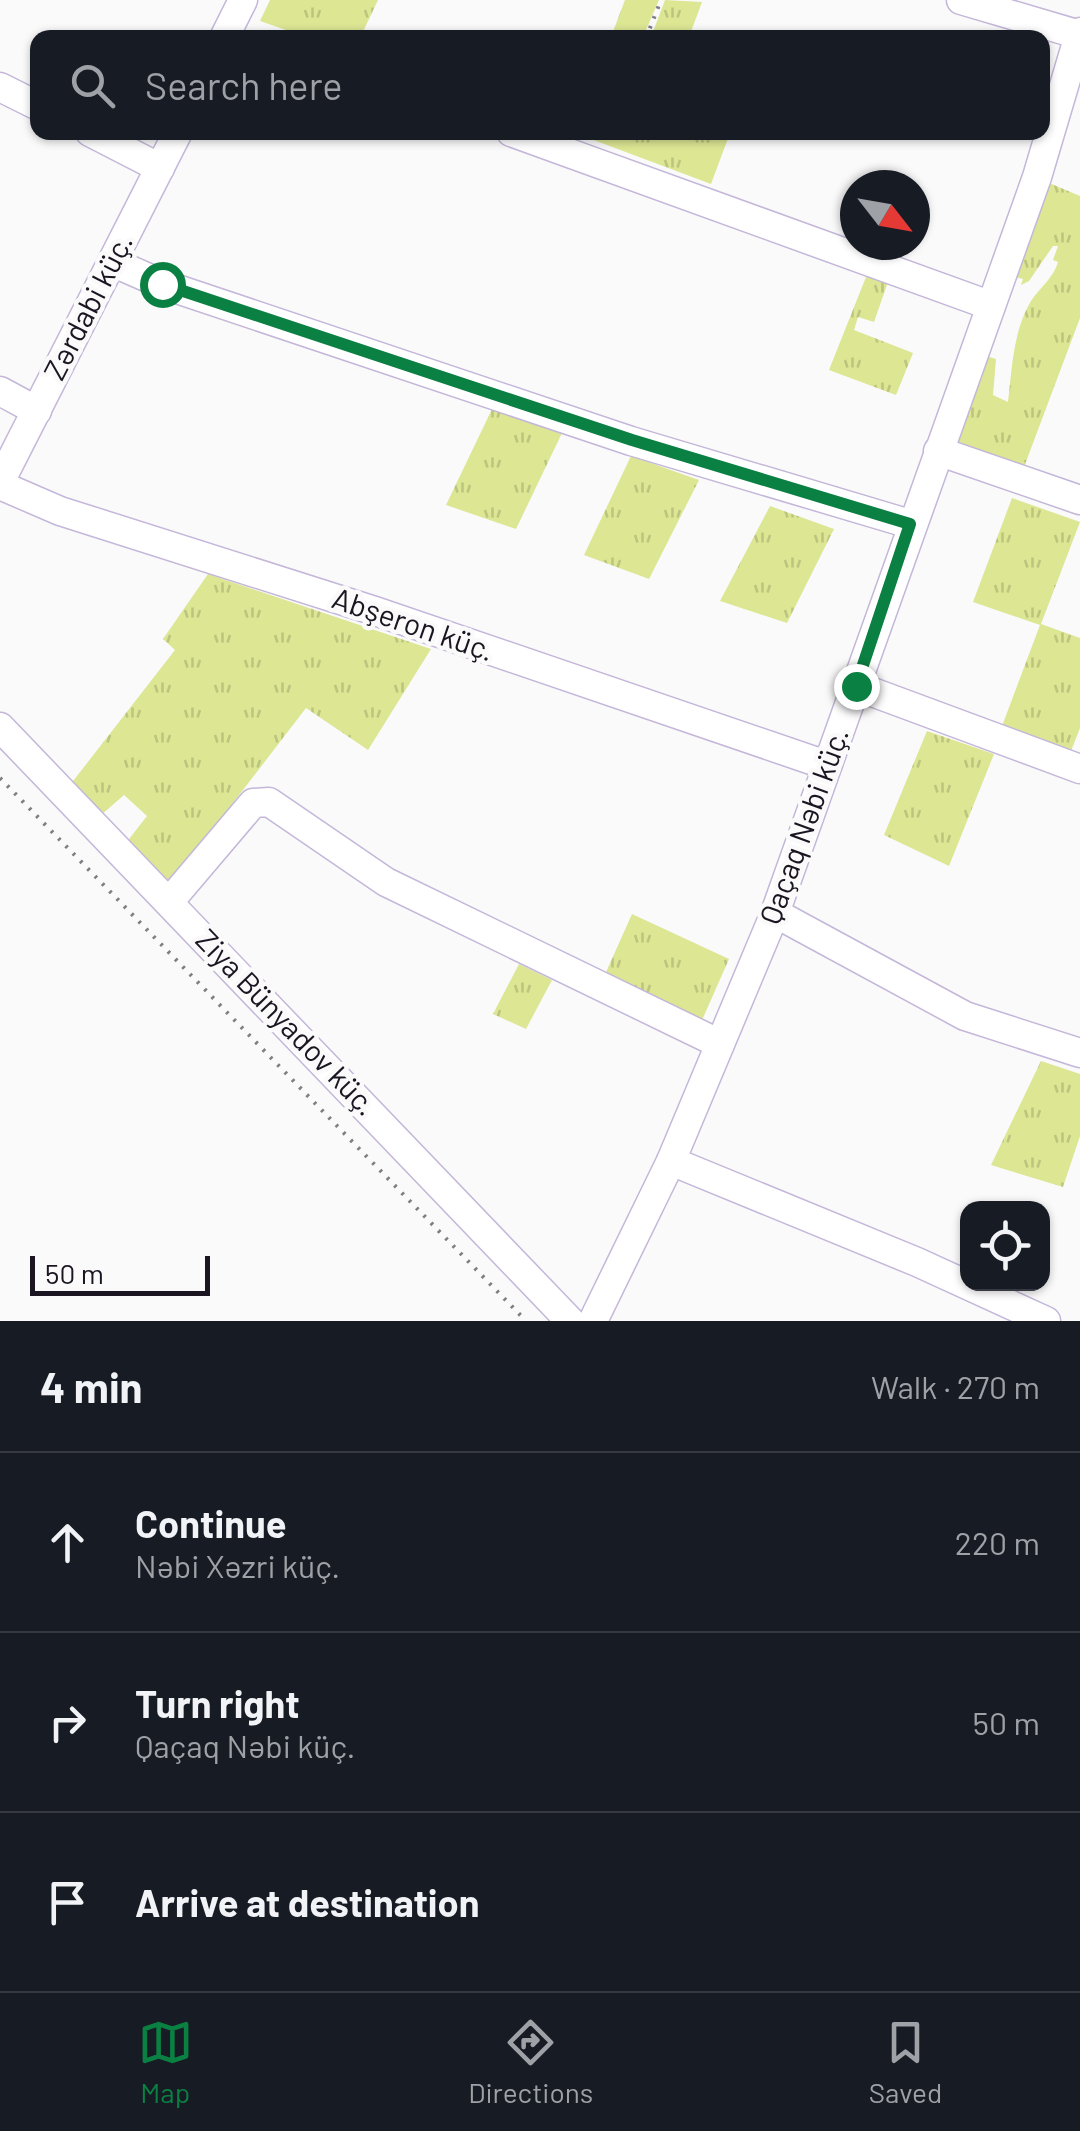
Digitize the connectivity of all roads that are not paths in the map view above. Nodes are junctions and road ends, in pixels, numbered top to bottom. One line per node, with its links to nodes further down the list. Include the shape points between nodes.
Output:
1 (244, 0): 3 (street)
2 (960, 0): 4 (street)
3 (236, 30)
4 (1080, 34): 7 (street, Qaçaq Nəbi küç.)
5 (0, 86): 6 (street)
6 (30, 102)
7 (1070, 113): 13 (street, Qaçaq Nəbi küç.)
8 (106, 140): 11 (street)
9 (174, 140): 11 (street, Zərdabi küç.)
10 (533, 140): 13 (street)
11 (160, 168): 12 (street, Zərdabi küç.)
12 (112, 262): 15 (street, Zərdabi küç.); 19 (street, via 632,440)
13 (988, 305): 16 (street, Qaçaq Nəbi küç.)
14 (0, 391): 15 (street)
15 (37, 411): 17 (street, Zərdabi küç.)
16 (938, 451): 18 (street); 19 (street, Qaçaq Nəbi küç.)
17 (0, 483): 22 (street, Abşeron küç., via 60,511 375,610)
18 (1080, 500)
19 (910, 524): 20 (street, Qaçaq Nəbi küç.)
20 (856, 686): 22 (street, Qaçaq Nəbi küç.); 23 (street)
21 (0, 727): 24 (street, Ziya Bünyadov küç.)
22 (826, 765): 25 (street, Qaçaq Nəbi küç.)
23 (1080, 769)
24 (169, 902): 26 (street, via 253,803 269,802 386,882); 29 (street, Ziya Bünyadov küç.)
25 (775, 913): 26 (street, Qaçaq Nəbi küç.); 27 (street, via 948,1008)
26 (720, 1044): 28 (street, Qaçaq Nəbi küç.)
27 (1080, 1053)
28 (671, 1161): 30 (street, Qaçaq Nəbi küç.); 31 (street)
29 (570, 1321)
30 (594, 1321)
31 (1046, 1321)

